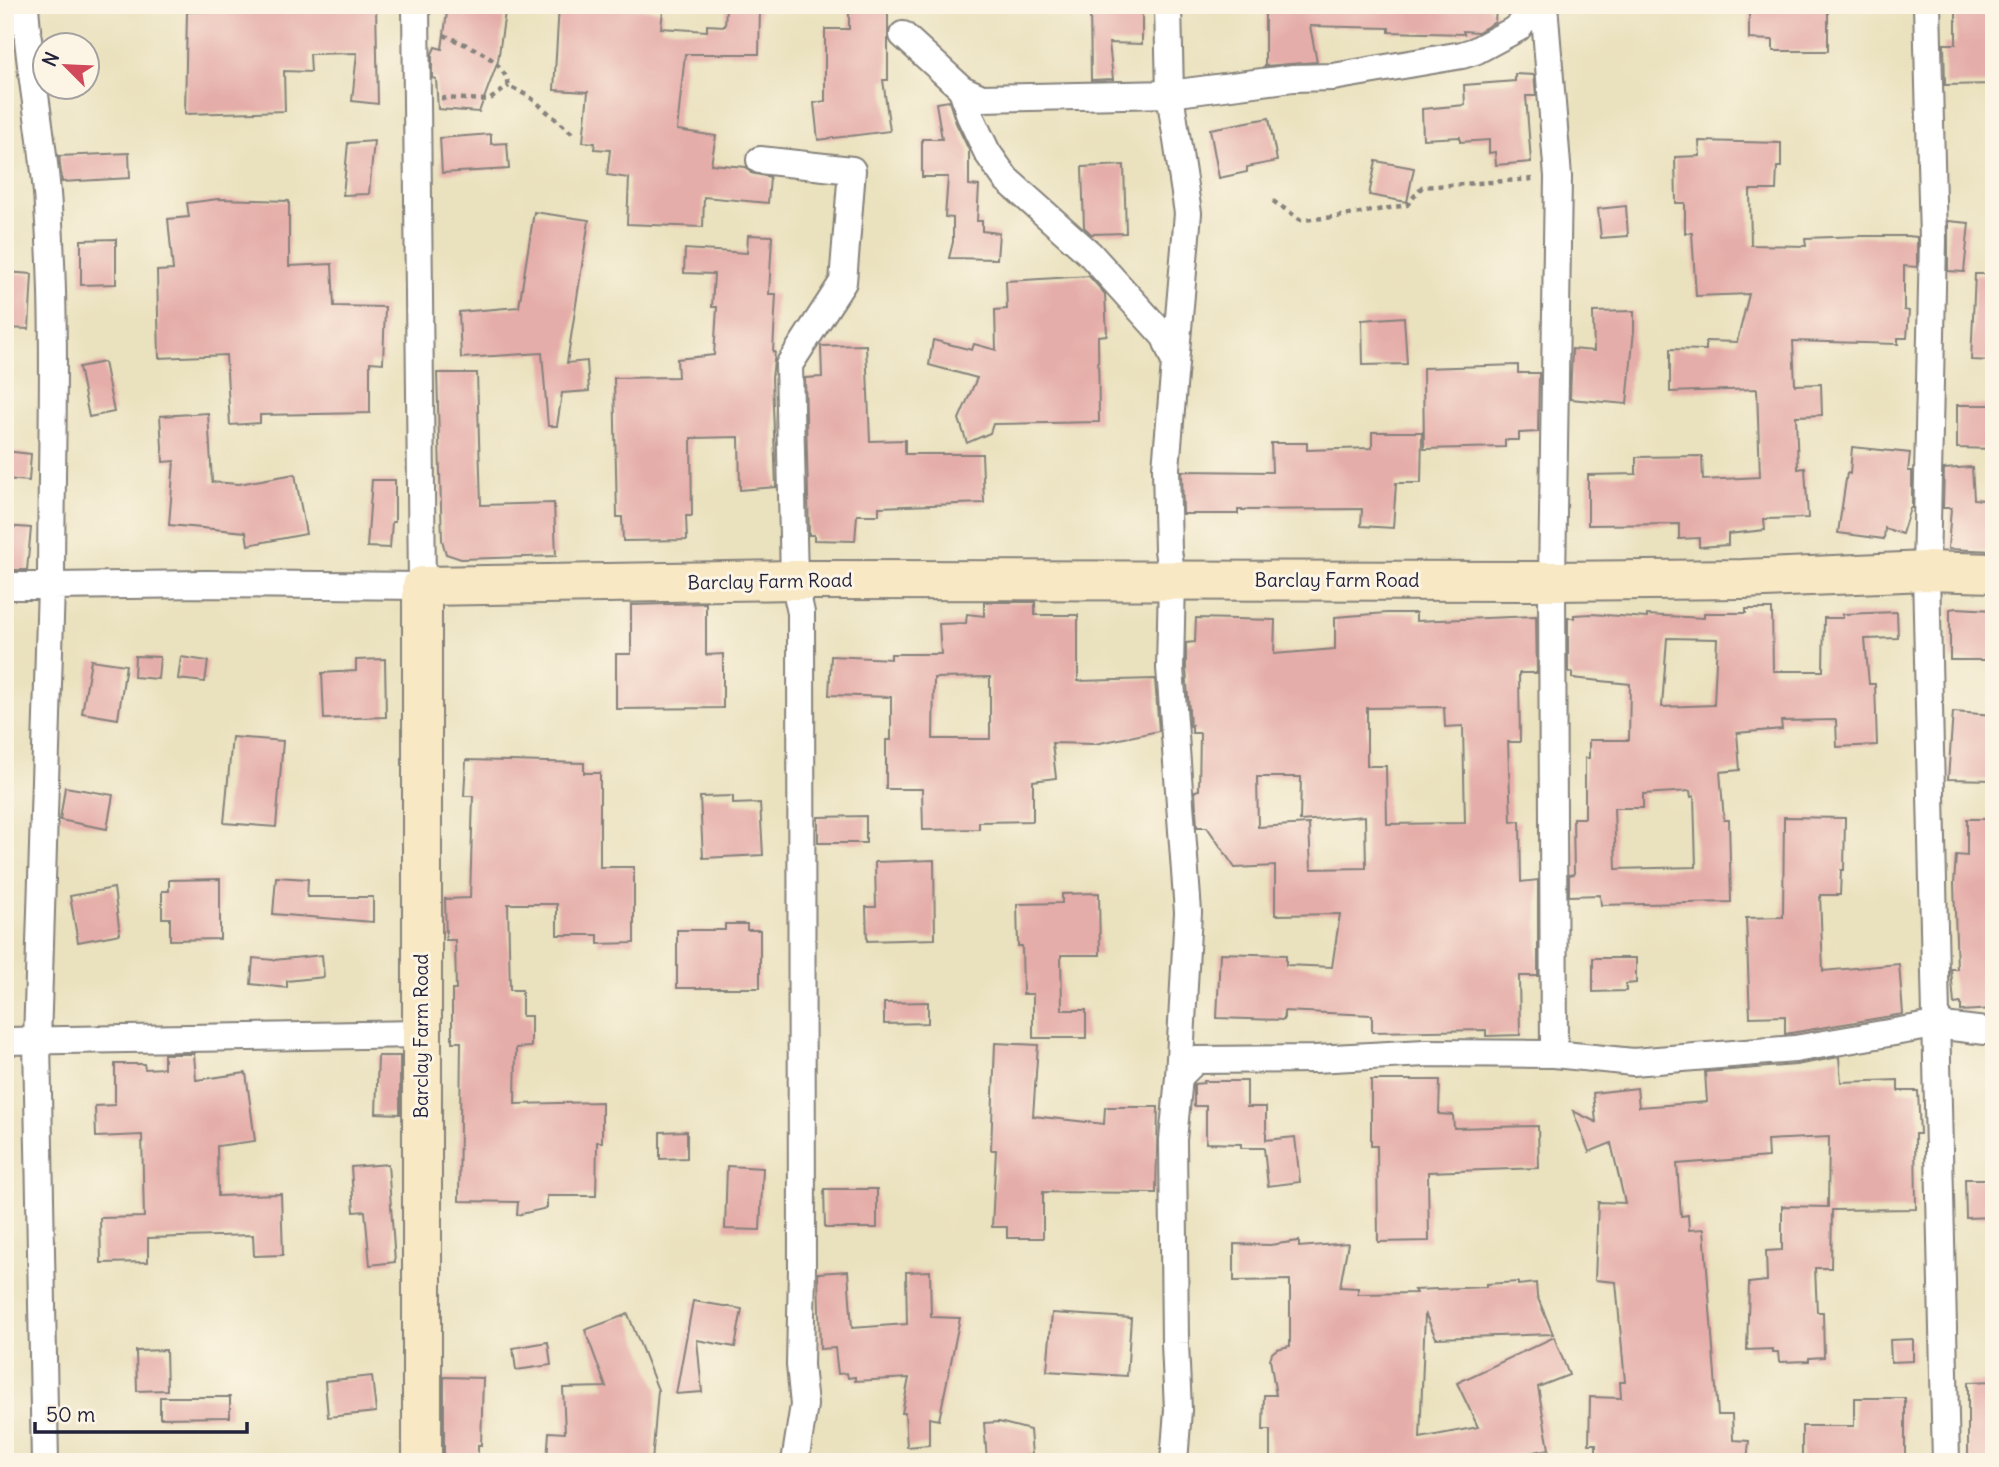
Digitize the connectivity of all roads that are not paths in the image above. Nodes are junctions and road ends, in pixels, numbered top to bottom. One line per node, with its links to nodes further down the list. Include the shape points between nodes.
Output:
1 (25, 5): 17 (street, via 48,204)
2 (1168, 5): 8 (street)
3 (1927, 5): 11 (street, via 1933,240)
4 (1544, 11): 8 (street, via 1462,55 1333,77); 15 (street, via 1558,177)
5 (416, 18): 18 (street)
6 (903, 35): 7 (street)
7 (962, 89): 8 (street, via 982,98); 10 (street, via 987,152 1006,179 1090,254 1165,337)
8 (1170, 94): 10 (street, via 1188,213)
9 (760, 160): 14 (street, via 852,170 843,282 789,365)
10 (1174, 360): 13 (street, via 1166,468)
11 (1926, 571): 12 (street, Barclay Farm Road); 15 (street, Barclay Farm Road); 19 (street)
12 (1994, 573)
13 (1172, 579): 14 (street, Barclay Farm Road); 15 (street, Barclay Farm Road); 25 (street, via 1170,668 1188,912)
14 (794, 580): 18 (street, Barclay Farm Road); 28 (street, via 801,613 803,1405)
15 (1552, 581): 24 (street)
16 (5, 586): 17 (street)
17 (51, 586): 18 (street); 23 (street)
18 (422, 586): 21 (street, Barclay Farm Road)
19 (1935, 1025): 20 (street); 24 (street, via 1795,1049 1728,1055 1633,1062); 30 (street)
20 (1994, 1032)
21 (420, 1034): 23 (street); 27 (street, Barclay Farm Road)
22 (5, 1041): 23 (street)
23 (37, 1041): 26 (street)
24 (1554, 1054): 25 (street, via 1196,1060)
25 (1179, 1077): 29 (street, via 1173,1140 1178,1410)
26 (45, 1462)
27 (422, 1462)
28 (794, 1462)
29 (1174, 1462)
30 (1946, 1462)

